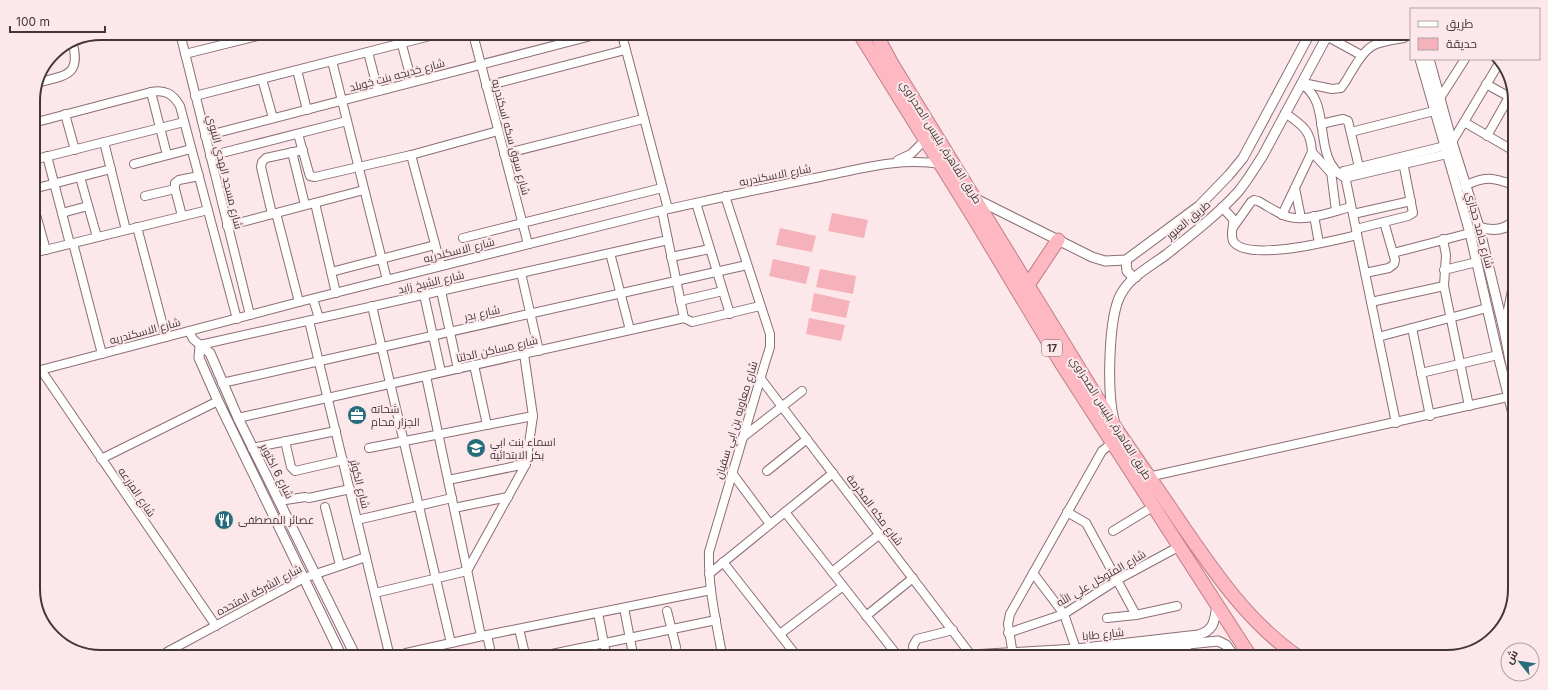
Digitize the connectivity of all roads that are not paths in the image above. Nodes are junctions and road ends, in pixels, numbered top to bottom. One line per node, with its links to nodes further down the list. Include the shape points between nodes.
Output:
1 (182, 40): 18 (street, شارع مسجد الهدي النبوي)
2 (242, 40): 18 (street)
3 (401, 40): 14 (street)
4 (416, 40): 14 (street)
5 (475, 40): 24 (street, شارع سوق سكه اسكندريه)
6 (576, 40): 24 (street, شارع خديجه بنت خويلد)
7 (623, 40): 16 (street)
8 (864, 40): 57 (highway, طريق القاهرة, بلبيس الصحراوي / 17)
9 (879, 40): 94 (highway, طريق القاهرة, بلبيس الصحراوي / 17)
10 (1307, 40): 138 (street, طريق العبور, via 1243,158 1229,176 1198,206)
11 (1325, 40): 30 (street, طريق العبور)
12 (1334, 40): 19 (street)
13 (1383, 40): 19 (street, via 1367,48)
14 (402, 44): 17 (street); 29 (street)
15 (74, 46): 28 (street, via 76,61 69,72 64,76)
16 (625, 50): 32 (street); 45 (street)
17 (368, 52): 23 (street); 33 (street)
18 (185, 54): 35 (street, شارع مسجد الهدي النبوي)
19 (1361, 55): 30 (street, via 1341,88 1332,90)
20 (1420, 60): 41 (street, شارع حامد حجازي)
21 (1429, 60): 37 (street, شارع حامد حجازي)
22 (1464, 60): 37 (street)
23 (332, 61): 26 (street); 38 (street)
24 (481, 65): 29 (street, شارع خديجه بنت خويلد); 32 (street, شارع سوق سكه اسكندريه)
25 (1497, 66): 31 (street)
26 (296, 70): 27 (street); 40 (street)
27 (262, 79): 35 (street); 44 (street)
28 (43, 81)
29 (412, 82): 33 (street, شارع خديجه بنت خويلد)
30 (1302, 83): 42 (street, طريق العبور); 50 (street, via 1316,98)
31 (1486, 84): 36 (street); 49 (street)
32 (486, 86): 52 (street, شارع سوق سكه اسكندريه)
33 (378, 91): 38 (street, شارع خديجه بنت خويلد)
34 (151, 92): 43 (street); 48 (street, via 158,90 171,95 180,106); 51 (street)
35 (195, 96): 55 (street, شارع مسجد الهدي النبوي)
36 (1508, 97)
37 (1440, 98): 59 (street, شارع حامد حجازي)
38 (342, 101): 40 (street, شارع خديجه بنت خويلد); 47 (street)
39 (1508, 105): 56 (street)
40 (307, 110): 44 (street, شارع خديجه بنت خويلد)
41 (1434, 111): 53 (street); 59 (street, شارع حامد حجازي)
42 (1285, 113): 65 (street, via 1302,125 1308,133 1312,142); 100 (street, طريق العبور, via 1251,175)
43 (65, 114): 46 (street); 62 (street)
44 (273, 118): 55 (street, شارع خديجه بنت خويلد)
45 (643, 119): 66 (street); 88 (street)
46 (40, 121)
47 (347, 121): 54 (street); 77 (street)
48 (184, 122): 51 (street); 61 (street)
49 (1464, 122): 56 (street); 59 (street)
50 (1321, 124): 53 (street, via 1344,119 1349,123); 74 (street)
51 (160, 128): 58 (street); 67 (street)
52 (498, 131): 66 (street, شارع سوق سكه اسكندريه); 68 (street)
53 (1351, 132): 78 (street)
54 (298, 134): 63 (street); 70 (street)
55 (205, 136): 70 (street, شارع مسجد الهدي النبوي)
56 (1487, 136): 60 (street)
57 (926, 139): 73 (street, شارع الاسكندريه, via 911,154); 76 (highway, طريق القاهرة, بلبيس الصحراوي / 17)
58 (104, 142): 62 (street); 79 (street)
59 (1448, 147): 72 (street); 86 (street, شارع حامد حجازي); 120 (street, شارع حامد حجازي)
60 (1508, 148)
61 (191, 149): 67 (street); 82 (street)
62 (75, 150): 69 (street)
63 (303, 150): 64 (street); 77 (street, via 312,177)
64 (292, 152): 98 (street); 106 (street, via 266,158 261,164)
65 (1312, 152): 80 (street); 89 (street)
66 (504, 154): 112 (street, شارع سوق سكه اسكندريه)
67 (167, 155): 75 (street)
68 (411, 155): 77 (street); 130 (street)
69 (47, 156): 71 (street); 85 (street)
70 (210, 156): 114 (street, شارع مسجد الهدي النبوي)
71 (40, 158)
72 (1403, 161): 78 (street); 81 (street); 95 (street)
73 (894, 162): 76 (street, شارع الاسكندريه, via 926,161); 93 (street, شارع الاسكندريه)
74 (1330, 163): 80 (street); 81 (street)
75 (134, 164)
76 (941, 164): 219 (highway, طريق القاهرة, بلبيس الصحراوي / 17, via 1061,363)
77 (359, 167): 91 (street)
78 (1359, 167): 81 (street)
79 (111, 169): 83 (street); 118 (street)
80 (1331, 173): 104 (street)
81 (1343, 175): 103 (street)
82 (198, 176): 90 (street, via 179,180 175,183); 101 (street)
83 (80, 177): 85 (street); 99 (street)
84 (1508, 183): 86 (street, via 1496,178 1486,178)
85 (54, 184): 87 (street); 105 (street)
86 (1465, 186): 117 (street, شارع حامد حجازي)
87 (40, 187)
88 (662, 188): 102 (street); 112 (street)
89 (1295, 188): 107 (street); 110 (street)
90 (175, 189): 92 (street); 108 (street)
91 (364, 190): 96 (street); 137 (street)
92 (145, 196)
93 (725, 196): 97 (street, شارع الاسكندريه); 140 (street, شارع معاويه بن ابي سفيان)
94 (976, 199): 126 (street); 150 (highway, طريق القاهرة, بلبيس الصحراوي / 17)
95 (1411, 201): 103 (street); 111 (street, via 1411,215)
96 (315, 202): 98 (street); 143 (street)
97 (696, 203): 102 (street, شارع الاسكندريه); 131 (street)
98 (305, 205): 106 (street)
99 (88, 206): 105 (street); 122 (street)
100 (1222, 207): 115 (street, via 1232,216); 147 (street, طريق العبور)
101 (208, 210): 108 (street); 171 (street)
102 (665, 210): 125 (street); 129 (street, شارع الاسكندريه)
103 (1352, 210): 104 (street); 119 (street)
104 (1333, 212): 109 (street)
105 (62, 213): 127 (street)
106 (274, 213): 114 (street); 159 (street)
107 (1282, 215): 110 (street); 115 (street, via 1254,200)
108 (182, 216): 116 (street)
109 (1314, 216): 110 (street); 128 (street)
110 (1301, 218)
111 (1384, 222): 119 (street); 135 (street)
112 (522, 223): 123 (street); 129 (street, شارع سوق سكه اسكندريه)
113 (1508, 225): 117 (street, via 1496,230)
114 (227, 226): 167 (street, شارع مسجد الهدي النبوي)
115 (1234, 226): 128 (street, via 1232,238 1242,247 1276,250)
116 (137, 227): 118 (street); 179 (street)
117 (1479, 227): 175 (street, شارع حامد حجازي)
118 (126, 230): 122 (street)
119 (1356, 232): 128 (street); 146 (street)
120 (1470, 233): 124 (street); 139 (street, شارع حامد حجازي)
121 (40, 234): 132 (street)
122 (97, 237): 127 (street)
123 (462, 238)
124 (1443, 239): 135 (street); 142 (street, via 1446,254)
125 (668, 240): 134 (street, شارع الشيخ زايد); 136 (street)
126 (1058, 240): 138 (street, via 1098,260); 150 (highway)
127 (71, 243): 132 (street); 185 (street)
128 (1319, 243)
129 (528, 244): 141 (street, شارع الاسكندريه)
130 (435, 245): 137 (street); 141 (street)
131 (710, 249): 136 (street); 144 (street)
132 (46, 250): 133 (street)
133 (40, 251)
134 (610, 253): 145 (street, شارع الشيخ زايد); 155 (street)
135 (1393, 253): 146 (street, via 1395,262 1391,267)
136 (671, 257): 149 (street)
137 (382, 259): 143 (street); 148 (street)
138 (1126, 260): 147 (street, via 1127,271)
139 (1477, 262): 142 (street); 163 (street, شارع حامد حجازي)
140 (747, 265): 144 (street, شارع بدر); 162 (street, شارع معاويه بن ابي سفيان)
141 (441, 266): 148 (street, شارع الاسكندريه)
142 (1444, 270): 151 (street)
143 (331, 272): 154 (street)
144 (717, 272): 149 (street, شارع بدر); 153 (street)
145 (521, 273): 152 (street, شارع الشيخ زايد); 165 (street)
146 (1365, 273): 160 (street)
147 (1136, 277): 212 (street, طريق العبور, via 1121,293 1115,314 1109,384)
148 (387, 280): 154 (street, شارع الاسكندريه)
149 (676, 281): 155 (street, شارع بدر); 158 (street)
150 (1028, 285): 212 (highway, طريق القاهرة, بلبيس الصحراوي / 17)
151 (1444, 286): 160 (street); 168 (street)
152 (441, 291): 156 (street, شارع الشيخ زايد); 177 (street)
153 (723, 291): 158 (street); 166 (street)
154 (336, 293): 157 (street, شارع الاسكندريه)
155 (620, 294): 165 (street, شارع بدر); 174 (street)
156 (424, 295): 161 (street, شارع الشيخ زايد); 178 (street)
157 (313, 299): 159 (street, شارع الاسكندريه); 169 (street)
158 (680, 301): 170 (street)
159 (299, 302): 167 (street, شارع الاسكندريه)
160 (1371, 302): 180 (street)
161 (372, 306): 169 (street, شارع الشيخ زايد); 182 (street)
162 (760, 306): 166 (street, شارع مساكن الدلتا); 197 (street, شارع معاويه بن ابي سفيان, via 770,334 770,347)
163 (1487, 308): 168 (street); 187 (street, شارع حامد حجازي)
164 (1508, 311): 175 (street)
165 (530, 314): 177 (street, شارع بدر); 183 (street)
166 (730, 314): 170 (street, شارع مساكن الدلتا, via 692,322)
167 (250, 316): 171 (street, شارع الاسكندريه)
168 (1450, 317): 173 (street); 189 (street)
169 (319, 318): 172 (street, شارع الشيخ زايد)
170 (684, 318): 174 (street, شارع مساكن الدلتا)
171 (237, 319): 176 (street, شارع الاسكندريه)
172 (309, 320): 181 (street, شارع الشيخ زايد); 188 (street, شارع الكوثر)
173 (1412, 328): 180 (street); 194 (street)
174 (630, 330): 183 (street, شارع مساكن الدلتا)
175 (1504, 330): 184 (street, شارع حامد حجازي)
176 (189, 331): 179 (street, شارع الاسكندريه); 181 (street, شارع 6 اكتوبر)
177 (450, 332): 178 (street, شارع بدر); 191 (street)
178 (433, 336): 182 (street, شارع بدر); 193 (street)
179 (166, 337): 185 (street, شارع الاسكندريه)
180 (1378, 337): 210 (street)
181 (200, 345): 198 (street, شارع 6 اكتوبر, via 210,353); 204 (street, شارع 6 اكتوبر, via 199,358)
182 (382, 347): 188 (street, شارع بدر); 199 (street)
183 (539, 350): 186 (street, شارع مساكن الدلتا)
184 (1508, 350)
185 (102, 354): 192 (street, شارع الاسكندريه)
186 (524, 354): 190 (street, شارع مساكن الدلتا); 207 (street)
187 (1498, 355): 189 (street); 200 (street, شارع حامد حجازي)
188 (319, 361): 198 (street, شارع بدر); 203 (street, شارع الكوثر)
189 (1460, 364): 194 (street); 206 (street)
190 (474, 365): 191 (street, شارع مساكن الدلتا); 211 (street)
191 (458, 369): 193 (street, شارع مساكن الدلتا)
192 (40, 370)
193 (441, 372): 196 (street, شارع مساكن الدلتا)
194 (1421, 373): 208 (street)
195 (40, 375): 222 (street, شارع المزرعه)
196 (426, 376): 199 (street, شارع مساكن الدلتا); 214 (street)
197 (761, 378): 205 (street, شارع مكه المكرمة); 215 (street, شارع معاويه بن ابي سفيان)
198 (222, 383): 209 (street, شارع 6 اكتوبر)
199 (390, 384): 203 (street, شارع مساكن الدلتا); 218 (street)
200 (1508, 390)
201 (802, 391): 205 (street)
202 (1508, 397): 206 (street)
203 (328, 398): 209 (street, شارع مساكن الدلتا); 213 (street, شارع الكوثر)
204 (218, 401): 222 (street); 253 (street, شارع 6 اكتوبر)
205 (782, 406): 215 (street); 216 (street, شارع مكه المكرمة)
206 (1469, 406): 208 (street)
207 (534, 416): 211 (street); 224 (street)
208 (1430, 416): 210 (street)
209 (238, 418): 220 (street, شارع 6 اكتوبر)
210 (1396, 423): 228 (street)
211 (487, 425): 214 (street)
212 (1115, 427): 228 (highway, طريق القاهرة, بلبيس الصحراوي / 17)
213 (336, 431): 217 (street); 223 (street, شارع الكوثر)
214 (438, 435): 218 (street); 229 (street)
215 (743, 437): 226 (street, شارع معاويه بن ابي سفيان)
216 (807, 439): 225 (street); 227 (street, شارع مكه المكرمة)
217 (285, 441): 220 (street); 223 (street, via 291,467 295,471)
218 (404, 442): 221 (street); 234 (street)
219 (1114, 443): 235 (highway, طريق القاهرة, بلبيس الصحراوي / 17); 239 (street, via 1102,451)
220 (252, 448): 233 (street, شارع 6 اكتوبر)
221 (369, 448)
222 (101, 459): 270 (street, شارع المزرعه)
223 (343, 460): 230 (street, شارع الكوثر)
224 (526, 464): 229 (street); 231 (street)
225 (767, 471)
226 (732, 473): 241 (street); 252 (street, شارع معاويه بن ابي سفيان, via 710,546)
227 (833, 473): 238 (street); 243 (street, شارع مكه المكرمة)
228 (1148, 477): 305 (highway, طريق القاهرة, بلبيس الصحراوي / 17, via 1229,591 1253,619)
229 (448, 480): 232 (street)
230 (350, 489): 233 (street, via 309,498); 240 (street, شارع الكوثر)
231 (508, 497): 237 (street); 248 (street)
232 (452, 498): 234 (street); 237 (street)
233 (279, 501): 251 (street, شارع 6 اكتوبر)
234 (418, 505): 240 (street); 255 (street)
235 (1154, 506): 242 (street); 244 (highway, طريق القاهرة, بلبيس الصحراوي / 17)
236 (325, 507): 247 (street)
237 (454, 508): 248 (street)
238 (785, 512): 241 (street); 249 (street)
239 (1067, 512): 250 (street); 256 (street, via 1086,523)
240 (357, 520): 245 (street, شارع الكوثر)
241 (770, 524): 246 (street)
242 (1113, 531)
243 (880, 534): 249 (street); 254 (street, شارع مكه المكرمة)
244 (1180, 546): 256 (street, شارع المتوكل علي الله); 261 (highway, طريق القاهرة, بلبيس الصحراوي / 17)
245 (366, 557): 247 (street, شارع الشركة المتحده); 259 (street, شارع الكوثر)
246 (723, 562): 252 (street); 275 (street)
247 (340, 566): 251 (street, شارع الشركة المتحده)
248 (467, 571): 255 (street); 276 (street)
249 (832, 572): 257 (street)
250 (1033, 573): 265 (street); 274 (street, via 1010,614)
251 (315, 574): 253 (street, شارع الشركة المتحده); 285 (street, شارع 6 اكتوبر)
252 (709, 574): 258 (street, شارع معاويه بن ابي سفيان)
253 (304, 578): 270 (street, شارع الشركة المتحده); 284 (street, شارع 6 اكتوبر)
254 (913, 578): 267 (street); 273 (street, شارع مكه المكرمة)
255 (436, 579): 259 (street); 279 (street)
256 (1117, 580): 265 (street, شارع المتوكل علي الله); 266 (street)
257 (843, 586): 267 (street); 275 (street)
258 (711, 590): 262 (street); 269 (street, شارع معاويه بن ابي سفيان)
259 (375, 593): 286 (street, شارع الكوثر)
260 (1177, 606): 266 (street)
261 (1217, 606): 278 (street, شارع طابا, via 1212,626); 304 (highway, طريق القاهرة, بلبيس الصحراوي / 17)
262 (624, 608): 264 (street); 277 (street)
263 (667, 611): 272 (street)
264 (598, 613): 271 (street); 280 (street)
265 (1064, 614): 274 (street, شارع المتوكل علي الله); 299 (street)
266 (1136, 615): 268 (street)
267 (866, 616): 295 (street)
268 (1107, 618)
269 (716, 620): 272 (street); 293 (street, شارع معاويه بن ابي سفيان)
270 (216, 626): 283 (street, شارع الشركة المتحده)
271 (519, 629): 276 (street); 289 (street)
272 (672, 629): 277 (street); 282 (street)
273 (953, 630): 296 (street, via 917,639); 297 (street, شارع مكه المكرمة)
274 (1008, 633): 298 (street)
275 (780, 634): 294 (street)
276 (484, 635): 279 (street); 288 (street)
277 (630, 638): 280 (street); 292 (street)
278 (1199, 639): 281 (street, شارع طابا); 300 (street, شارع طابا); 303 (street, شارع طابا, via 1222,642)
279 (451, 643): 287 (street)
280 (604, 643): 290 (street); 291 (street)
281 (1186, 645): 301 (street, شارع طابا); 302 (street)
282 (676, 647)
283 (172, 650)
284 (339, 650)
285 (353, 650)
286 (388, 650)
287 (420, 650)
288 (490, 650)
289 (524, 650)
290 (571, 650)
291 (605, 650)
292 (632, 650)
293 (721, 650)
294 (792, 650)
295 (893, 650)
296 (913, 650)
297 (967, 650)
298 (1011, 650)
299 (1072, 650)
300 (1092, 650)
301 (1146, 650)
302 (1187, 650)
303 (1229, 650)
304 (1246, 650)
305 (1288, 650)

